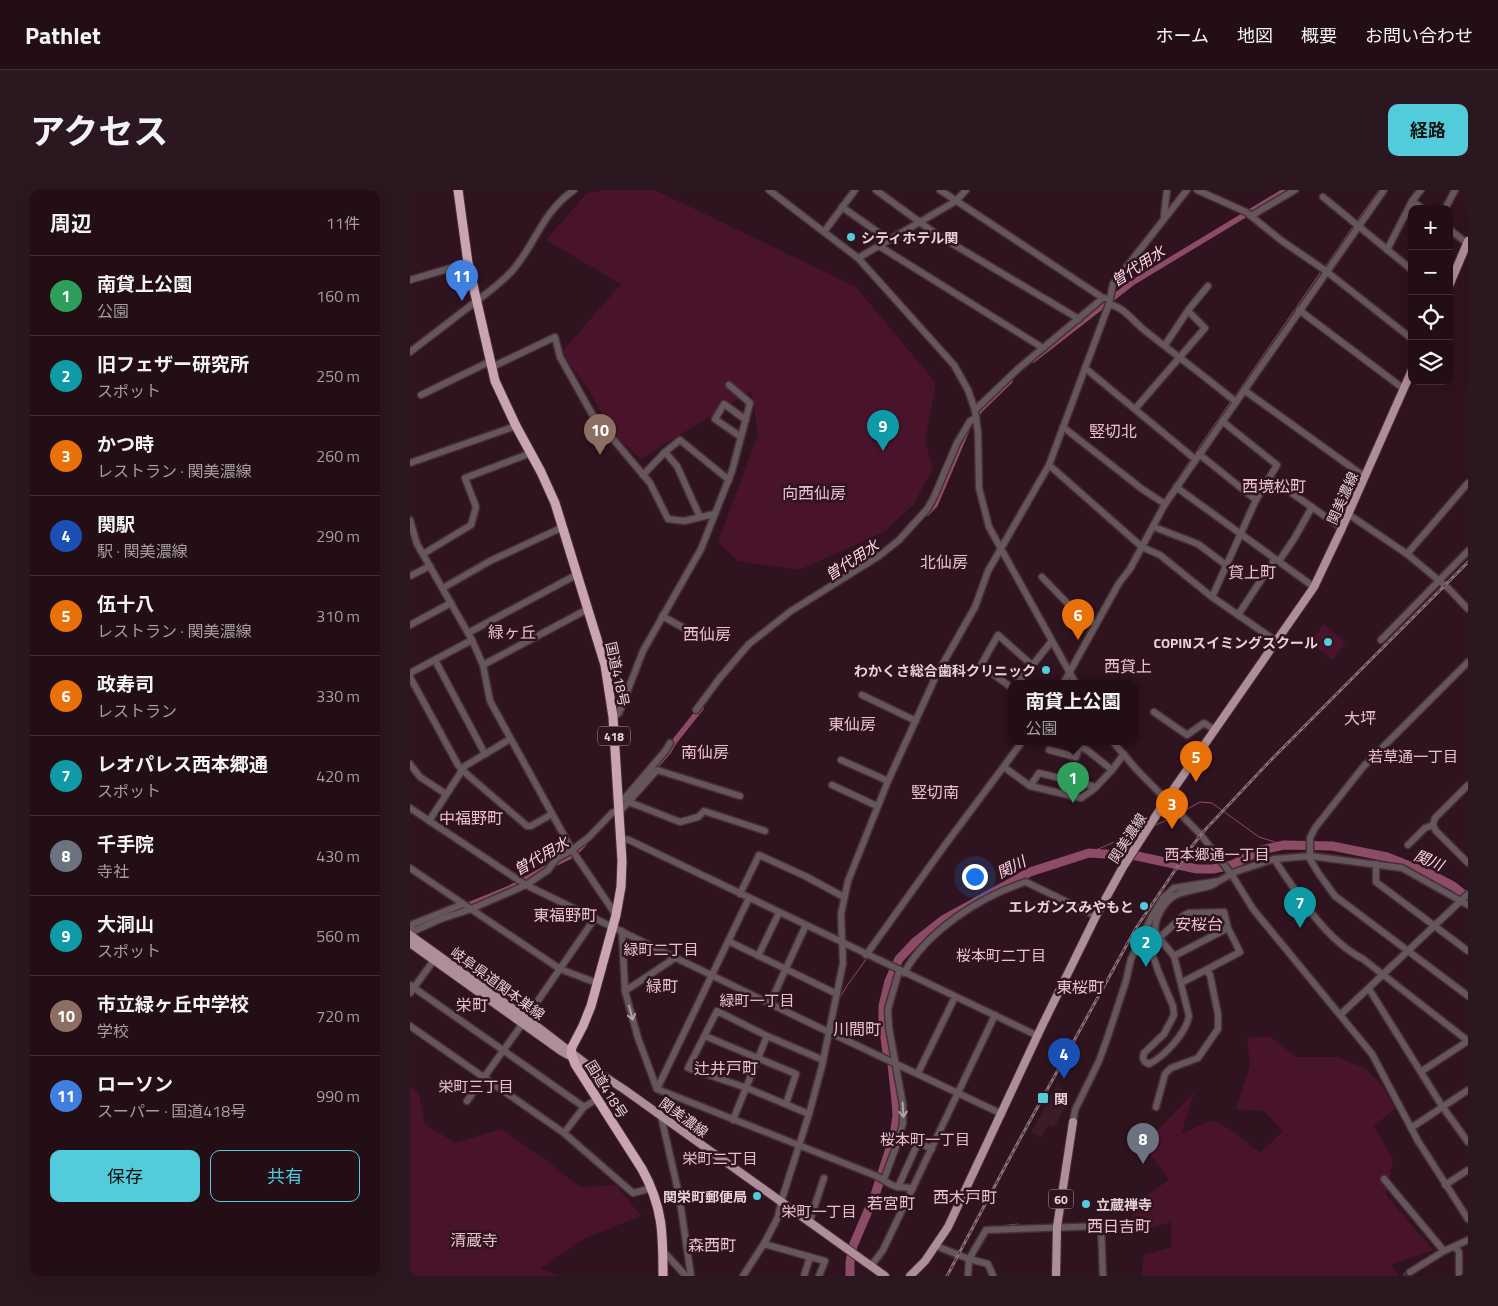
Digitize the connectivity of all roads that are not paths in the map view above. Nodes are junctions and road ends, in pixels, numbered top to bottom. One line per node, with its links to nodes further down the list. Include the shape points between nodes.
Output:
1 (458, 190): 32 (highway, 国道418号 / 418)
2 (574, 190): 39 (street, via 562,198 546,217 513,270)
3 (769, 190): 25 (street)
4 (855, 190): 20 (street)
5 (876, 190): 23 (street)
6 (940, 190): 16 (street)
7 (966, 190): 16 (street)
8 (1167, 190): 22 (street)
9 (1187, 190): 22 (street)
10 (1197, 190): 21 (street)
11 (1295, 190): 21 (street)
12 (1384, 190): 24 (street)
13 (1421, 190): 17 (street)
14 (1455, 190): 19 (street)
15 (1323, 197): 24 (street)
16 (956, 201): 23 (street); 38 (street)
17 (1412, 201): 18 (street); 30 (street)
18 (1418, 205)
19 (1447, 205)
20 (842, 207): 25 (street); 27 (street)
21 (1251, 216): 34 (street)
22 (1164, 217): 38 (street, via 1113,284)
23 (919, 223): 27 (street); 42 (street)
24 (1358, 227): 30 (street); 34 (street)
25 (824, 232): 31 (street)
26 (1453, 232): 28 (street)
27 (888, 240): 29 (street)
28 (1468, 243): 35 (main road)
29 (879, 246): 31 (street); 45 (street)
30 (1387, 250): 33 (street)
31 (858, 258): 57 (street, via 954,365)
32 (468, 263): 36 (street); 39 (highway, 国道418号 / 418)
33 (1408, 267)
34 (1326, 271): 40 (street); 43 (street)
35 (1453, 277)
36 (410, 280)
37 (1208, 286): 41 (street)
38 (1107, 300): 42 (street); 44 (street, via 1124,310); 49 (street)
39 (476, 301): 46 (street); 48 (highway, 国道418号 / 418)
40 (1299, 310): 52 (street); 53 (street)
41 (1188, 311): 44 (street); 47 (street, via 1205,328)
42 (1079, 318): 45 (street)
43 (1408, 335)
44 (1164, 345): 47 (street)
45 (1043, 348): 57 (street)
46 (410, 352)
47 (1180, 357): 55 (street); 56 (street)
48 (491, 364): 54 (street); 61 (highway, 国道418号 / 418, via 495,381); 69 (street, via 555,337 560,357 592,414)
49 (1085, 368): 56 (street); 62 (street)
50 (1408, 380): 52 (main road, 関美濃線)
51 (729, 385): 59 (street, via 750,403)
52 (1404, 389): 70 (main road, 関美濃線)
53 (1244, 390): 55 (street); 70 (street)
54 (421, 395)
55 (1236, 402): 60 (street)
56 (1135, 409): 66 (street)
57 (975, 410): 58 (street)
58 (976, 418): 87 (street, via 979,488 989,526); 126 (street, via 970,421 957,443 928,508 899,540 791,611 749,644)
59 (746, 420): 63 (street); 63 (street, via 724,404 715,420)
60 (1222, 421): 66 (street); 71 (street, via 1277,465)
61 (516, 426): 65 (highway, 国道418号 / 418); 67 (street)
62 (1063, 427): 68 (street); 76 (street)
63 (741, 437): 72 (street)
64 (665, 452): 69 (street); 72 (street, via 680,440); 80 (street, via 677,466)
65 (531, 453): 82 (highway, 国道418号 / 418); 89 (street, via 465,478 476,507 471,525)
66 (1197, 456): 74 (street); 75 (street)
67 (410, 462)
68 (1049, 465): 86 (street); 87 (street)
69 (643, 475): 80 (street, via 668,519 684,521)
70 (1365, 477): 79 (main road, 関美濃線)
71 (1270, 478): 75 (street); 77 (street)
72 (729, 480): 78 (street)
73 (1468, 483): 90 (street)
74 (1176, 487): 76 (street); 85 (street)
75 (1256, 500): 85 (street)
76 (1165, 504): 83 (street)
77 (1312, 507): 84 (street); 91 (street, via 1294,539)
78 (714, 514): 80 (street); 105 (street, via 697,557)
79 (1348, 514): 84 (main road, 関美濃線); 90 (street)
80 (700, 517)
81 (410, 520): 89 (street)
82 (563, 527): 94 (highway, 国道418号 / 418); 99 (street, via 490,561)
83 (1154, 527): 86 (street); 92 (street, via 1198,544)
84 (1342, 528): 98 (main road, 関美濃線)
85 (1240, 532): 91 (street); 92 (street)
86 (1142, 548): 100 (street, via 1160,555); 107 (street)
87 (1001, 549): 111 (street); 129 (street, via 988,571 975,608 937,674)
88 (1468, 550): 97 (street)
89 (423, 554): 93 (street)
90 (1407, 554): 97 (street)
91 (1277, 560): 98 (street); 104 (street)
92 (1226, 565): 100 (street)
93 (430, 566): 95 (street); 99 (street)
94 (578, 574): 102 (highway, 国道418号 / 418); 108 (street)
95 (410, 576)
96 (1042, 577): 107 (street, via 1068,605)
97 (1439, 580): 103 (street); 112 (street)
98 (1314, 587): 113 (main road, 関美濃線)
99 (443, 588): 101 (street)
100 (1212, 597): 104 (street)
101 (451, 603): 106 (street); 108 (street)
102 (588, 609): 116 (street); 128 (highway, 国道418号 / 418, via 605,665)
103 (1468, 609)
104 (1238, 615): 113 (street)
105 (662, 616): 109 (street); 128 (street, via 643,651 620,713)
106 (410, 625)
107 (1096, 625): 118 (street)
108 (468, 633): 110 (street)
109 (704, 639)
110 (472, 640): 114 (street); 116 (street)
111 (1052, 640): 117 (street); 118 (street)
112 (1380, 640)
113 (1276, 641): 130 (main road, 関美濃線)
114 (435, 660): 119 (street); 136 (street)
115 (1468, 662): 162 (street, via 1363,767 1315,828 1310,838)
116 (483, 665): 131 (street, via 490,701)
117 (1032, 665): 121 (street); 124 (street, via 998,635 981,665)
118 (1069, 672): 122 (street); 123 (street)
119 (410, 673)
120 (410, 677): 141 (street)
121 (1020, 680)
122 (1065, 680)
123 (1074, 680)
124 (1008, 685)
125 (862, 695): 129 (street)
126 (696, 710)
127 (1154, 712): 130 (street, via 1187,735 1204,723)
128 (613, 717): 152 (highway, 国道418号 / 418)
129 (916, 721): 143 (street)
130 (1215, 730): 150 (main road, 関美濃線)
131 (510, 739): 136 (street); 155 (street)
132 (670, 743): 152 (street)
133 (1020, 745): 140 (street)
134 (1116, 745): 137 (street)
135 (1048, 750): 142 (street, via 1076,758 1079,747)
136 (485, 754): 141 (street)
137 (1124, 754): 142 (street); 150 (street)
138 (842, 760): 143 (street)
139 (410, 764): 148 (street, via 420,778)
140 (1004, 767): 146 (street); 194 (street)
141 (462, 770): 148 (street); 155 (street, via 527,826)
142 (1112, 770): 147 (street)
143 (888, 782): 153 (street)
144 (832, 785): 153 (street)
145 (1468, 785): 157 (street)
146 (1030, 786): 147 (street, via 1081,798); 147 (street, via 1039,773)
147 (1096, 787)
148 (446, 794): 156 (street)
149 (740, 796): 151 (street, via 657,770)
150 (1166, 800): 167 (street, via 1201,835); 180 (main road, 関美濃線, via 1125,862)
151 (629, 802): 152 (street, via 623,808); 158 (street, via 680,822 698,817 704,811)
152 (618, 806): 159 (highway, 国道418号 / 418); 161 (street)
153 (878, 806): 172 (street)
154 (410, 808): 156 (street)
155 (552, 814): 161 (street)
156 (429, 821): 169 (street)
157 (1432, 825): 160 (street); 164 (street)
158 (766, 831)
159 (620, 838): 170 (street); 179 (highway, 国道418号 / 418, via 621,887)
160 (1408, 845)
161 (572, 850): 169 (street, via 556,859 548,870); 179 (street)
162 (1309, 854): 163 (street); 165 (street); 192 (street, via 1335,896)
163 (1274, 859): 167 (street); 204 (street, via 1311,914 1349,953 1362,959)
164 (1468, 863)
165 (1376, 864): 174 (street, via 1410,871); 183 (street, via 1376,882)
166 (410, 868): 175 (street)
167 (1232, 875): 168 (street); 215 (street, via 1253,909)
168 (1219, 881): 187 (street, via 1174,888 1163,898); 188 (street, via 1174,896 1156,922 1154,928)
169 (526, 885): 177 (street); 181 (street)
170 (740, 894): 172 (street, via 759,855); 173 (street)
171 (1468, 894): 174 (street)
172 (844, 897): 191 (street)
173 (749, 898): 178 (street); 189 (street)
174 (1461, 901): 176 (street); 183 (street)
175 (463, 904): 177 (street); 186 (street, via 413,924)
176 (1468, 905)
177 (471, 909): 186 (street); 199 (street)
178 (778, 913): 182 (street); 195 (street)
179 (616, 915): 185 (highway, 国道418号 / 418)
180 (1096, 916): 202 (street, via 1026,882 988,899 934,935); 221 (main road, 関美濃線)
181 (595, 918): 185 (street); 199 (street)
182 (806, 925): 191 (street); 200 (street)
183 (1436, 926): 192 (street); 193 (street)
184 (1228, 928): 188 (street, via 1224,912 1190,913); 196 (street); 201 (street, via 1240,952)
185 (617, 929): 197 (street); 205 (highway, 国道418号 / 418); 209 (street)
186 (411, 933): 216 (main road, 岐阜県道関本巣線)
187 (1141, 938): 206 (street, via 1149,945 1174,1015 1164,1034 1144,1053 1143,1058 1149,1064 1158,1059 1187,1024 1189,1016); 245 (street, via 1102,1054 1075,1110)
188 (1159, 938): 196 (street)
189 (728, 941): 195 (street); 203 (street)
190 (410, 943): 198 (main road, 岐阜県道関本巣線)
191 (841, 943): 194 (street); 210 (street, via 843,963)
192 (1409, 951): 204 (street); 211 (street)
193 (1468, 951)
194 (866, 955): 202 (street)
195 (758, 956): 200 (street)
196 (1174, 956): 206 (street)
197 (675, 958): 203 (street); 209 (street)
198 (434, 960): 207 (street); 216 (main road, 岐阜県道関本巣線)
199 (560, 969): 205 (street); 216 (street)
200 (786, 969): 210 (street); 213 (street)
201 (1206, 970): 206 (street); 240 (street, via 1210,975 1218,1014 1218,1029 1198,1058 1165,1074)
202 (902, 972): 212 (street); 227 (street, via 888,1009)
203 (711, 976): 213 (street); 232 (street)
204 (1382, 976): 208 (street); 222 (street)
205 (597, 983): 224 (highway, 国道418号 / 418, via 591,1006 572,1047)
206 (1181, 983)
207 (411, 989): 223 (street)
208 (1369, 989): 215 (street); 228 (street)
209 (625, 990): 232 (street, one-way to 232)
210 (837, 994): 218 (street)
211 (1468, 996)
212 (955, 997): 214 (street); 229 (street)
213 (770, 1004): 218 (street)
214 (996, 1015): 221 (street); 234 (street)
215 (1340, 1016): 246 (street, via 1372,1054)
216 (525, 1020): 223 (street); 224 (main road, 岐阜県道関本巣線)
217 (410, 1026): 230 (street)
218 (829, 1032): 226 (street); 227 (street)
219 (705, 1036): 220 (street, via 717,1011); 225 (street); 231 (street, via 688,1068)
220 (767, 1036): 225 (street); 226 (street)
221 (1038, 1036): 242 (main road, 関美濃線)
222 (1468, 1041): 228 (street)
223 (503, 1051): 230 (street); 239 (street)
224 (572, 1055): 235 (highway, 国道418号); 243 (main road, 関美濃線)
225 (758, 1058): 231 (street); 237 (street, via 796,1074)
226 (823, 1060): 241 (street)
227 (894, 1062): 229 (street); 248 (street, one-way to 248, via 903,1105)
228 (1422, 1072): 238 (street)
229 (918, 1073): 234 (street)
230 (483, 1078): 236 (street); 247 (street)
231 (747, 1088): 237 (street); 244 (street)
232 (657, 1089): 244 (street)
233 (1468, 1090): 238 (street)
234 (959, 1093): 242 (street); 252 (street)
235 (597, 1099): 239 (street); 259 (highway, 国道418号)
236 (467, 1101)
237 (786, 1104): 241 (street)
238 (1442, 1106): 246 (street); 250 (street)
239 (584, 1107): 247 (street)
240 (1156, 1107)
241 (809, 1114): 251 (street)
242 (1002, 1114): 267 (main road, 関美濃線)
243 (661, 1116): 261 (main road, 関美濃線); 277 (street, via 679,1195)
244 (732, 1120): 251 (street)
245 (1073, 1122): 264 (main road, 60)
246 (1411, 1128): 257 (street)
247 (564, 1133): 259 (street, via 633,1193)
248 (899, 1139): 249 (street); 255 (street)
249 (918, 1142): 252 (street); 258 (street)
250 (1468, 1142)
251 (800, 1145): 255 (street); 261 (street)
252 (932, 1149): 260 (street)
253 (1468, 1170): 257 (street)
254 (824, 1178): 263 (street)
255 (884, 1179): 258 (street)
256 (1384, 1179): 270 (street)
257 (1445, 1185): 262 (street)
258 (898, 1187): 260 (street)
259 (652, 1188): 269 (highway, 国道418号, via 659,1209)
260 (913, 1188): 273 (street)
261 (781, 1202): 263 (main road, 関美濃線); 266 (street, via 778,1217)
262 (1468, 1220)
263 (809, 1222): 273 (main road, 関美濃線)
264 (1057, 1227): 272 (street, via 986,1230); 285 (main road, 60); 286 (street, via 1101,1226)
265 (1468, 1240): 268 (street)
266 (764, 1244): 271 (street); 278 (street)
267 (936, 1246): 272 (street); 282 (main road, 関美濃線)
268 (1455, 1247): 270 (street); 287 (street, via 1459,1252)
269 (663, 1251): 275 (highway, 国道418号); 276 (street)
270 (1444, 1251): 274 (street)
271 (810, 1257): 279 (street); 280 (street, via 825,1261)
272 (968, 1259): 283 (street); 284 (street, via 988,1264)
273 (871, 1266): 281 (main road, 関美濃線)
274 (1410, 1272)
275 (663, 1276)
276 (686, 1276)
277 (691, 1276)
278 (743, 1276)
279 (804, 1276)
280 (819, 1276)
281 (885, 1276)
282 (910, 1276)
283 (968, 1276)
284 (993, 1276)
285 (1056, 1276)
286 (1103, 1276)
287 (1459, 1276)

